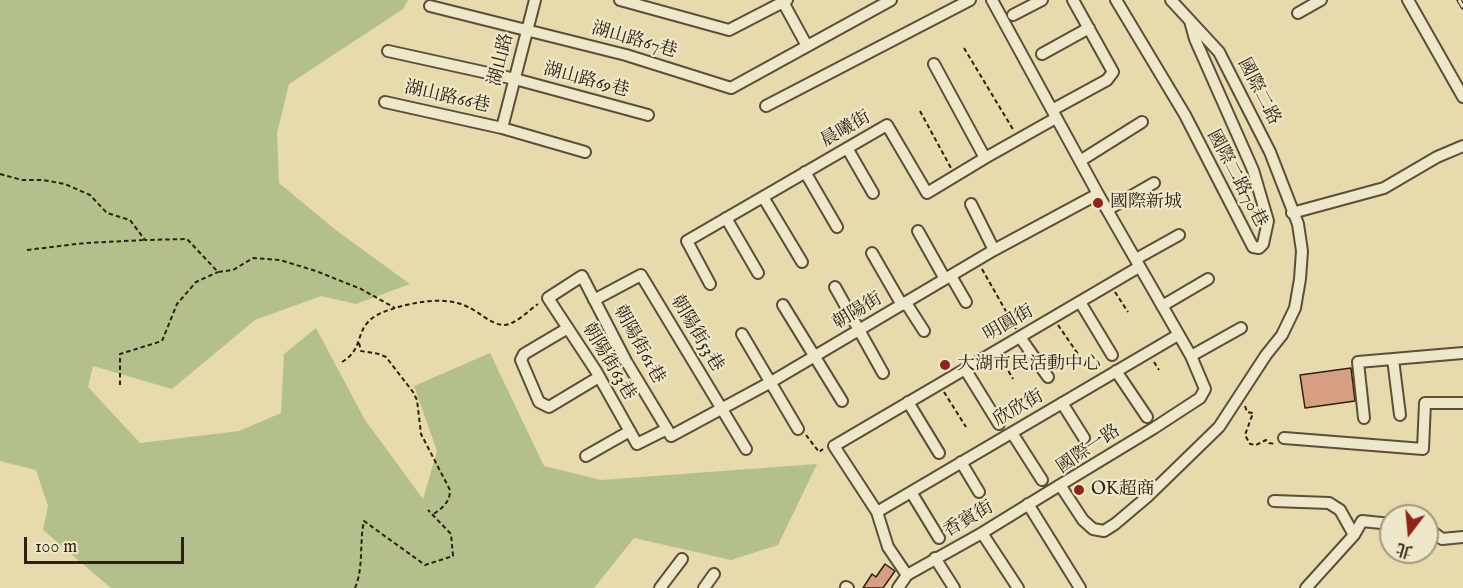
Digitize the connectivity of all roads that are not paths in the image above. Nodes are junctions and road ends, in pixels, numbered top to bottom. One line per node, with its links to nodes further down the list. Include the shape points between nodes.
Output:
1 (535, 0): 18 (street, 湖山路)
2 (620, 0): 12 (street, via 729,30)
3 (891, 0): 19 (street)
4 (970, 0): 26 (street)
5 (992, 0): 27 (street, 國際一路)
6 (1042, 0): 15 (street)
7 (1073, 0): 17 (street)
8 (1116, 0): 16 (street, 國際二路70巷, via 1185,115 1253,247 1259,248 1268,221 1253,170)
9 (1171, 0): 16 (street, 國際二路)
10 (1321, 0): 14 (street)
11 (1408, 0): 24 (street)
12 (785, 1): 19 (street)
13 (430, 6): 18 (street, 湖山路67巷)
14 (1298, 13)
15 (1013, 15)
16 (1189, 18): 43 (street, 國際二路, via 1219,52 1241,93 1270,152)
17 (1089, 28): 21 (street); 27 (street, 晨曦街, via 1113,72 1107,80)
18 (526, 30): 19 (street, 湖山路67巷, via 626,55 731,88); 23 (street, 湖山路)
19 (807, 46)
20 (388, 51): 23 (street, 湖山路69巷)
21 (1042, 54)
22 (934, 64): 34 (street)
23 (515, 79): 28 (street, 湖山路69巷); 30 (street, 湖山路)
24 (1463, 97)
25 (385, 102): 30 (street, 湖山路66巷)
26 (766, 106)
27 (1054, 114): 34 (street, 晨曦街); 35 (street, 國際一路)
28 (648, 116)
29 (1142, 122): 35 (street)
30 (502, 128): 33 (street, 湖山路66巷)
31 (1463, 146): 43 (street, via 1384,188)
32 (847, 148): 34 (street, 晨曦街, via 887,125 927,193); 36 (street, 晨曦街); 38 (street)
33 (585, 152)
34 (985, 158)
35 (1080, 160): 39 (street, 國際一路)
36 (806, 172): 40 (street, 晨曦街); 45 (street)
37 (1154, 183): 42 (street)
38 (873, 193)
39 (1098, 194): 42 (street, 國際一路); 48 (street, 朝陽街)
40 (763, 197): 44 (street, 晨曦街); 50 (street)
41 (971, 204): 48 (street)
42 (1107, 210): 51 (street, 國際一路)
43 (1292, 213): 103 (street, 國際一路, via 1298,224 1302,251 1295,308 1282,335 1218,428 1147,497 1104,531 1083,520)
44 (726, 218): 52 (street); 55 (street, 晨曦街, via 687,241)
45 (837, 227)
46 (918, 231): 53 (street)
47 (1179, 235): 51 (street, 明圓街)
48 (994, 250): 53 (street, 朝陽街)
49 (872, 253): 61 (street)
50 (802, 262)
51 (1138, 263): 60 (street, 明圓街); 63 (street, 國際一路)
52 (758, 273)
53 (948, 278): 59 (street); 61 (street, 朝陽街)
54 (1208, 279): 63 (street)
55 (710, 284)
56 (835, 287): 66 (street)
57 (548, 298): 58 (street, 朝陽街61巷, via 582,276); 64 (street, 朝陽街63巷)
58 (594, 300): 86 (street, 朝陽街53巷, via 641,275); 91 (street, 朝陽街61巷)
59 (966, 302)
60 (1080, 302): 70 (street, 明圓街); 72 (street)
61 (904, 304): 66 (street, 朝陽街); 67 (street)
62 (783, 305): 74 (street)
63 (1162, 306): 69 (street, 國際一路)
64 (568, 328): 79 (street, 朝陽街63巷); 79 (street, via 524,354 521,360 539,402 549,407)
65 (1240, 328): 73 (street)
66 (859, 331): 74 (street, 朝陽街); 78 (street)
67 (924, 331)
68 (742, 334): 81 (street)
69 (1178, 335): 73 (street, 國際一路); 77 (street, 欣欣街)
70 (1020, 337): 76 (street, 明圓街); 80 (street)
71 (1463, 353): 75 (street)
72 (1112, 355)
73 (1191, 356): 103 (street, 國際一路, via 1205,389 1200,398)
74 (814, 357): 81 (street, 朝陽街); 82 (street)
75 (1393, 359): 87 (street); 89 (street, via 1358,362)
76 (965, 369): 83 (street, 明圓街); 90 (street)
77 (1116, 371): 85 (street, 欣欣街); 88 (street)
78 (883, 373)
79 (599, 376): 93 (street, 朝陽街63巷)
80 (1048, 377)
81 (771, 382): 86 (street, 朝陽街); 92 (street)
82 (842, 401)
83 (908, 402): 99 (street); 108 (street, 明圓街, via 834,446)
84 (1463, 402): 96 (street, via 1425,403 1423,449)
85 (1062, 403): 94 (street, 欣欣街); 95 (street)
86 (722, 410): 91 (street, 朝陽街, via 671,436); 98 (street, 朝陽街53巷)
87 (1400, 415)
88 (1148, 417)
89 (1364, 418)
90 (999, 424)
91 (667, 429): 97 (street, 朝陽街)
92 (798, 429)
93 (630, 431): 97 (street, 朝陽街63巷); 100 (street)
94 (1012, 433): 101 (street, 欣欣街); 102 (street)
95 (1084, 438)
96 (1284, 438)
97 (637, 444)
98 (746, 449)
99 (939, 453)
100 (586, 456)
101 (961, 462): 104 (street, 欣欣街); 105 (street)
102 (1042, 480)
103 (1060, 484): 107 (street, 香賓街)
104 (911, 492): 108 (street, 欣欣街); 114 (street)
105 (979, 492)
106 (1274, 501): 111 (street, via 1329,503 1340,510)
107 (1028, 504): 110 (street, 香賓街); 124 (street)
108 (877, 512): 118 (street, via 888,547)
109 (1379, 523): 111 (street, via 1362,521)
110 (982, 533): 115 (street, 香賓街); 123 (street)
111 (1354, 535): 125 (street)
112 (1439, 537): 113 (street)
113 (1463, 537)
114 (939, 538)
115 (935, 558): 118 (street, 香賓街); 122 (street)
116 (682, 559): 119 (street)
117 (714, 574): 120 (street)
118 (907, 575): 121 (street, 香賓街)
119 (660, 588)
120 (704, 588)
121 (898, 588)
122 (954, 588)
123 (1018, 588)
124 (1080, 588)
125 (1306, 588)

